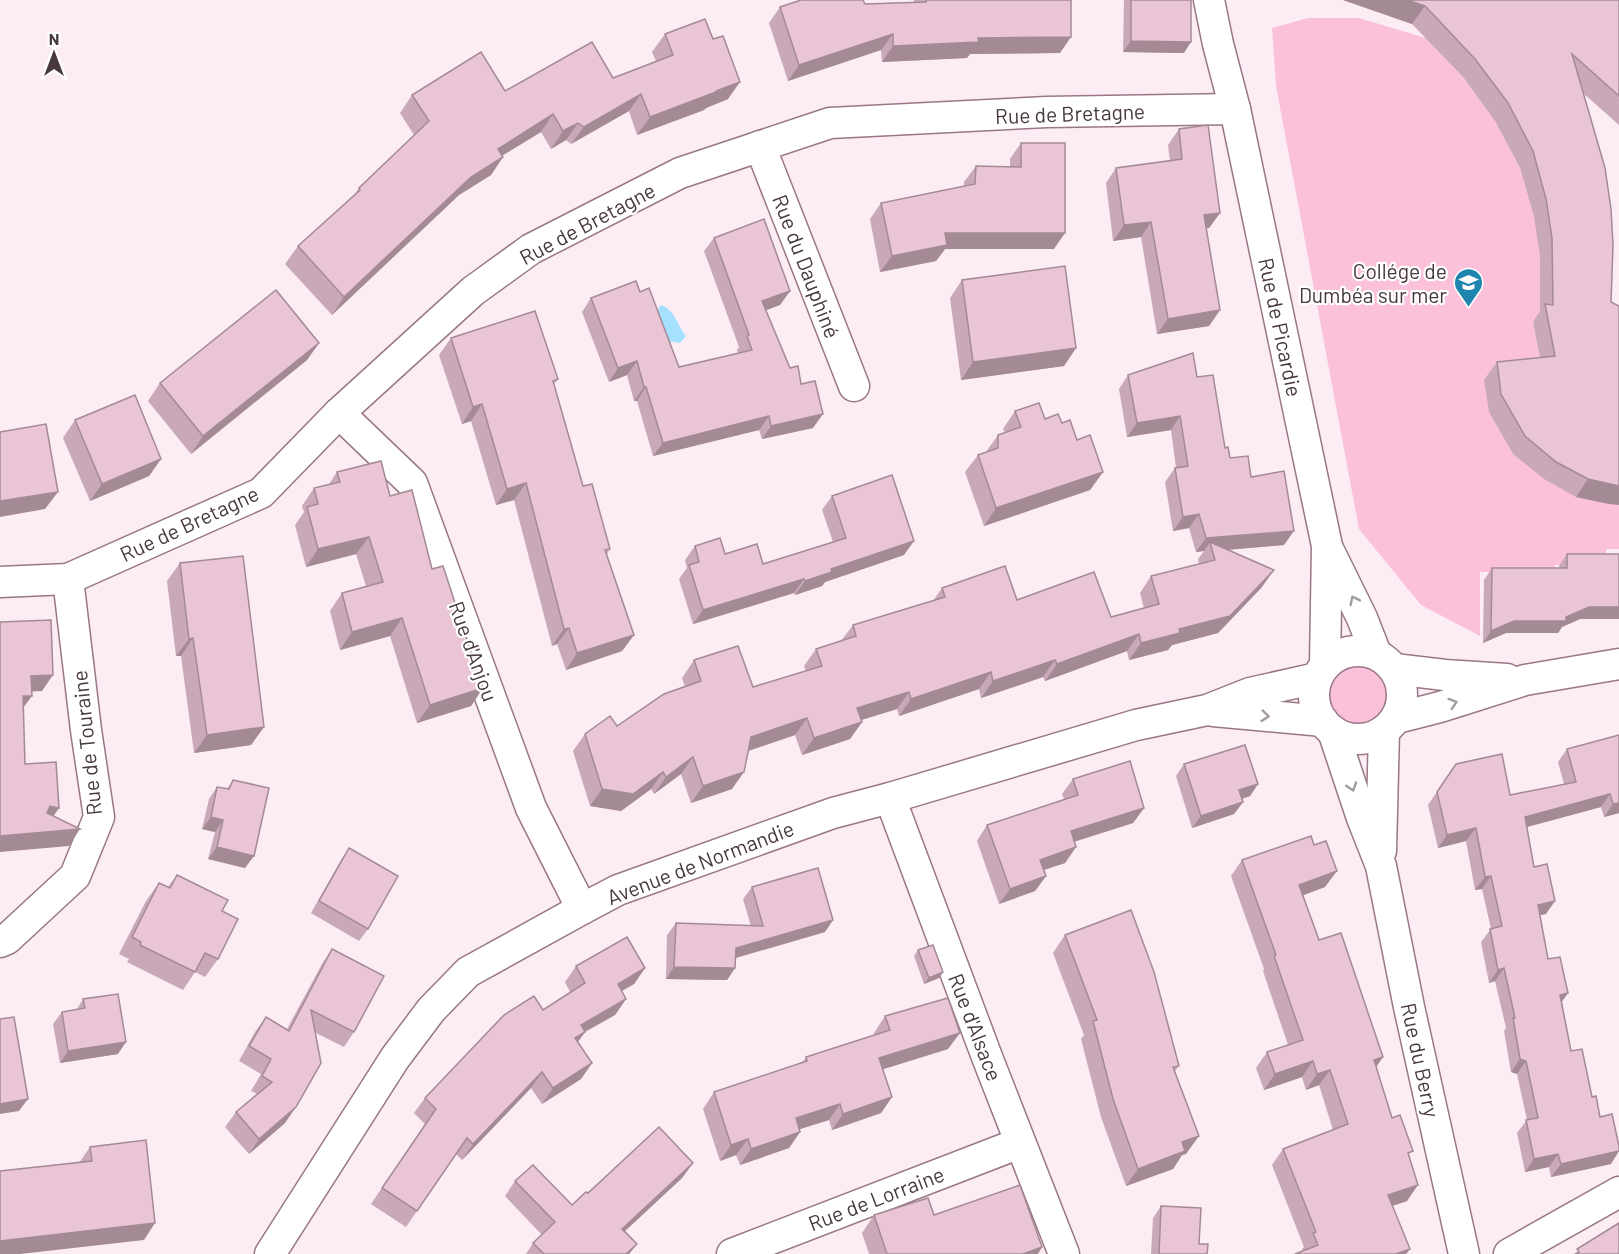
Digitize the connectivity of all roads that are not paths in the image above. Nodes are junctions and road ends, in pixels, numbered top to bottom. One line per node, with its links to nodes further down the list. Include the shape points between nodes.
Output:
1 (1209, 0): 2 (street, Rue de Picardie)
2 (1235, 109): 3 (street, Rue de Bretagne, via 1047,112 830,123); 6 (street, Rue de Picardie)
3 (760, 147): 4 (street, Rue du Dauphiné); 5 (street, Rue de Bretagne, via 680,173 531,249 473,291)
4 (854, 386)
5 (339, 412): 7 (street, Rue de Bretagne, via 261,493); 18 (street, Rue d'Anjou, via 412,483 531,808)
6 (1327, 546): 9 (street, Rue de Picardie, one-way to 6); 11 (street, Rue de Picardie)
7 (68, 579): 8 (street, Rue de Bretagne); 19 (street, Rue de Touraine, via 99,817 75,876)
8 (0, 582)
9 (1385, 662): 11 (street, via 1366,651 1355,651 1334,658); 12 (street, via 1445,675); 14 (street, via 1400,680 1403,693 1402,705)
10 (1619, 663): 12 (street)
11 (1321, 671): 13 (street, Avenue de Normandie); 15 (street, via 1314,692 1316,707)
12 (1525, 680): 14 (street, one-way to 12)
13 (1208, 710): 15 (street, Avenue de Normandie, one-way to 15); 16 (street, Avenue de Normandie, via 1136,725)
14 (1390, 724): 15 (street, via 1372,737 1358,739 1345,737); 17 (street, Rue du Berry)
15 (1328, 726): 17 (street, Rue du Berry, one-way to 17)
16 (890, 798): 18 (street, Avenue de Normandie, via 833,813 618,890); 20 (street, Rue d'Alsace)
17 (1381, 866): 25 (street, Rue du Berry)
18 (582, 909): 22 (street, Avenue de Normandie, via 468,972 431,1010 395,1058)
19 (0, 942)
20 (1020, 1143): 23 (street, Rue de Lorraine); 24 (street, Rue d'Alsace)
21 (1619, 1192): 26 (street)
22 (270, 1254)
23 (732, 1254)
24 (1064, 1254)
25 (1464, 1254)
26 (1509, 1254)

